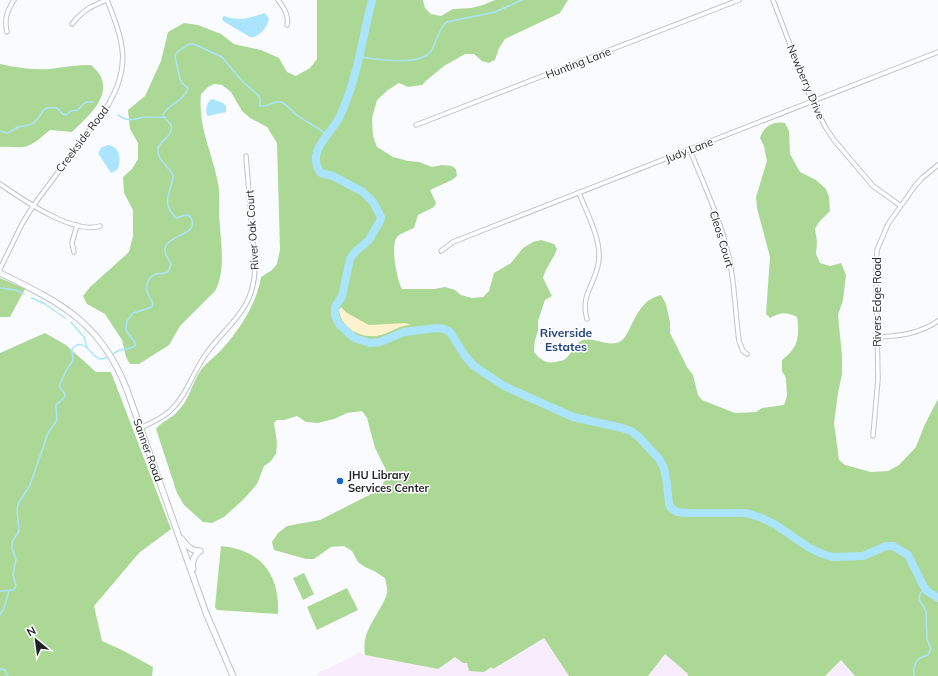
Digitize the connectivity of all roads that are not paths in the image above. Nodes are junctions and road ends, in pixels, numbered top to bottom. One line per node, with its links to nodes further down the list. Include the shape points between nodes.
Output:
1 (14, 0): 8 (street, via 6,20)
2 (106, 0): 6 (street, via 84,10); 17 (street, Creekside Road, via 122,44 122,68 117,87 108,105)
3 (278, 0): 7 (street, via 285,10)
4 (739, 0): 11 (street, Hunting Lane)
5 (773, 0): 10 (street, Newberry Drive)
6 (72, 24)
7 (287, 25)
8 (7, 32)
9 (938, 52): 10 (street, Judy Lane)
10 (812, 102): 12 (street, Judy Lane); 18 (street, Newberry Drive, via 830,134 868,180)
11 (416, 125)
12 (690, 150): 16 (street, Judy Lane); 28 (street, Cleos Court, via 728,251 739,341)
13 (246, 156): 29 (street, River Oak Court, via 255,267 251,294 240,314 205,356 175,406 163,417)
14 (938, 165): 18 (street, Rivers Edge Road, via 922,178)
15 (0, 184): 17 (street)
16 (579, 193): 21 (street, Judy Lane, via 453,242); 25 (street, via 596,238 600,257 585,302)
17 (33, 206): 19 (street, via 51,216); 23 (street, Creekside Road)
18 (901, 206): 27 (street, Rivers Edge Road, via 888,224 878,250)
19 (77, 225): 20 (street, via 91,228); 22 (street, via 72,244)
20 (100, 226)
21 (441, 251)
22 (74, 252)
23 (0, 269)
24 (0, 273): 29 (main road, Sanner Road, via 45,295 83,322 113,360)
25 (588, 319)
26 (938, 321): 27 (street, via 915,332)
27 (877, 336): 30 (street, Rivers Edge Road, via 878,379)
28 (746, 354)
29 (140, 428): 31 (main road, Sanner Road)
30 (873, 436)
31 (178, 532): 32 (main road, Sanner Road); 32 (main road, via 189,548 200,551 194,556)
32 (193, 576): 33 (main road, Sanner Road, via 211,627)
33 (233, 676)

